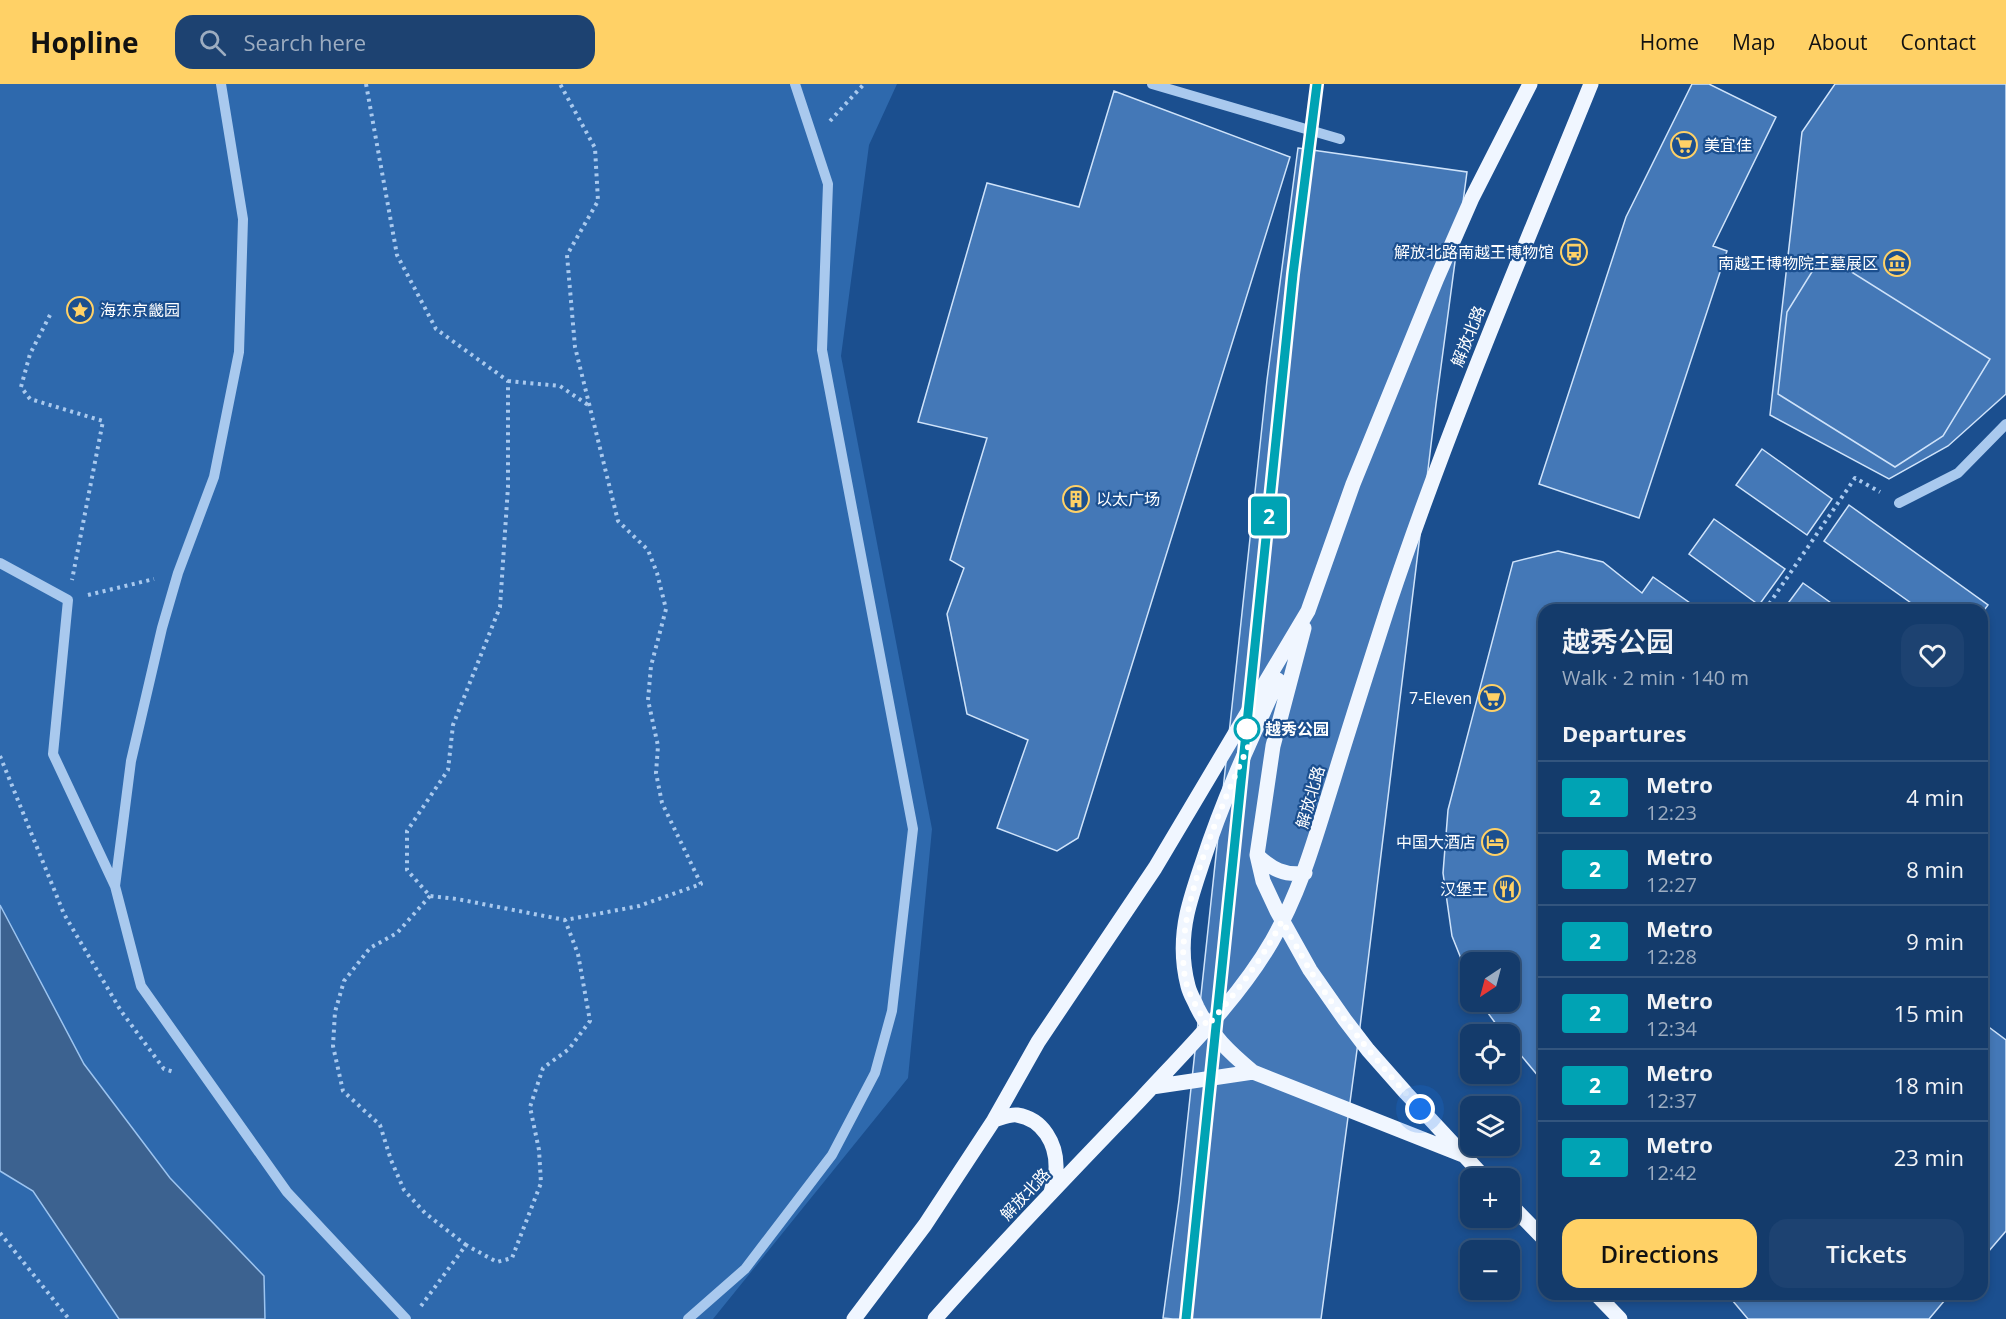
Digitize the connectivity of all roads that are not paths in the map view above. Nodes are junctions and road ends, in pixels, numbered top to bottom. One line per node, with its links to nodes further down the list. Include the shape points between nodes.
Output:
1 (221, 84): 13 (street, via 243,219 239,352 214,477 178,573 131,761)
2 (795, 84): 28 (street, via 828,184 822,350 913,828 892,1011 875,1073 832,1155 745,1269)
3 (1152, 84): 6 (street)
4 (1530, 84): 10 (main road, via 1472,198 1437,279 1353,484)
5 (1591, 84): 12 (main road, 解放北路, via 1462,399 1390,602)
6 (1341, 139)
7 (2006, 424): 8 (street, via 1958,473)
8 (1899, 503)
9 (0, 563): 13 (street, via 68,600 53,754)
10 (1308, 611): 11 (main road, via 1274,746); 15 (main road, via 1234,778 1187,914 1184,966 1188,989); 18 (main road, via 1155,868 1038,1042)
11 (1257, 855): 12 (main road, via 1270,867); 14 (main road, via 1263,881)
12 (1305, 873): 14 (main road, 解放北路)
13 (115, 886): 27 (street, via 141,986 287,1192)
14 (1282, 921): 15 (main road, 解放北路, via 1241,988); 19 (main road, via 1310,970 1362,1042)
15 (1207, 1026): 16 (main road); 17 (main road, 解放北路)
16 (1253, 1072): 17 (main road); 20 (main road)
17 (1152, 1086): 23 (main road, 解放北路)
18 (994, 1120): 23 (main road, via 1016,1114 1046,1131 1054,1148 1056,1169); 29 (main road, via 926,1225)
19 (1460, 1152)
20 (1460, 1154)
21 (1464, 1156): 22 (main road)
22 (1475, 1168)
23 (1051, 1192): 30 (main road, 解放北路)
24 (1520, 1214): 25 (main road)
25 (1538, 1233)
26 (1602, 1300): 31 (main road)
27 (406, 1319)
28 (688, 1319)
29 (855, 1319)
30 (934, 1319)
31 (1620, 1319)

